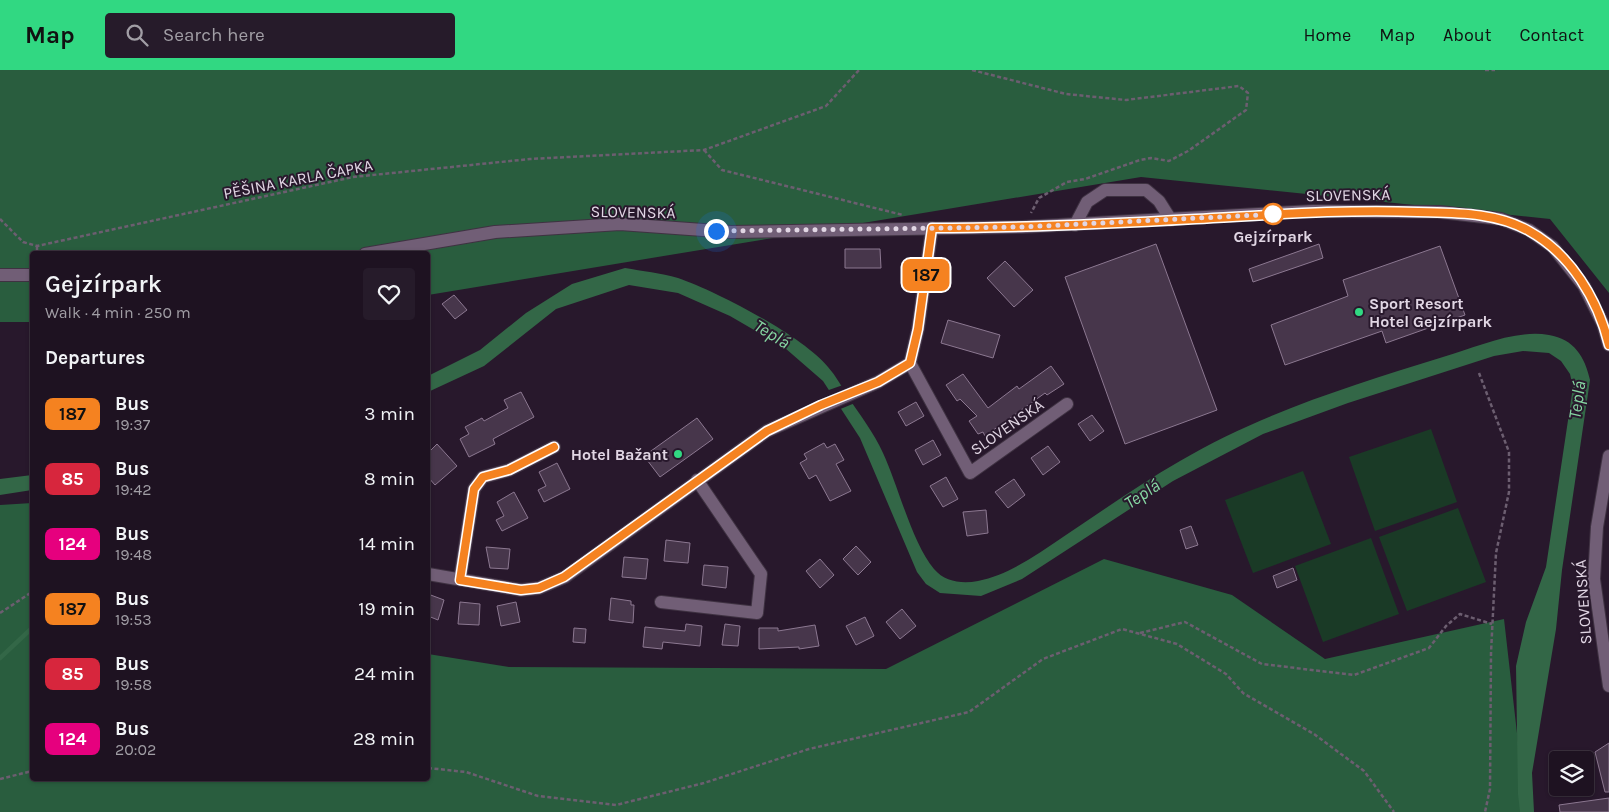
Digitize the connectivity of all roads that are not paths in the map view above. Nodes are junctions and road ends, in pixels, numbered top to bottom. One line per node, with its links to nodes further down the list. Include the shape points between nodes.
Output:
1 (1171, 220): 2 (street, SLOVENSKÁ); 2 (street, via 1146,190 1104,190 1087,202); 7 (street, SLOVENSKÁ, via 1313,211 1440,212 1501,219 1529,230 1564,258 1598,312)
2 (1075, 225): 3 (street, SLOVENSKÁ)
3 (932, 228): 4 (street, SLOVENSKÁ, via 731,232 620,224 495,232); 8 (street)
4 (383, 251)
5 (0, 275): 6 (street)
6 (30, 275)
7 (1609, 345)
8 (910, 363): 9 (street, SLOVENSKÁ, via 970,473); 12 (street, via 878,382 767,431)
9 (1067, 404)
10 (554, 447): 14 (street, via 509,470 483,477 474,489)
11 (1609, 456): 16 (street, SLOVENSKÁ, via 1594,579)
12 (697, 480): 14 (street, via 564,577 539,588 521,590); 15 (street, via 761,574 757,613)
13 (430, 574): 14 (street)
14 (460, 580)
15 (661, 602)
16 (1609, 686)

